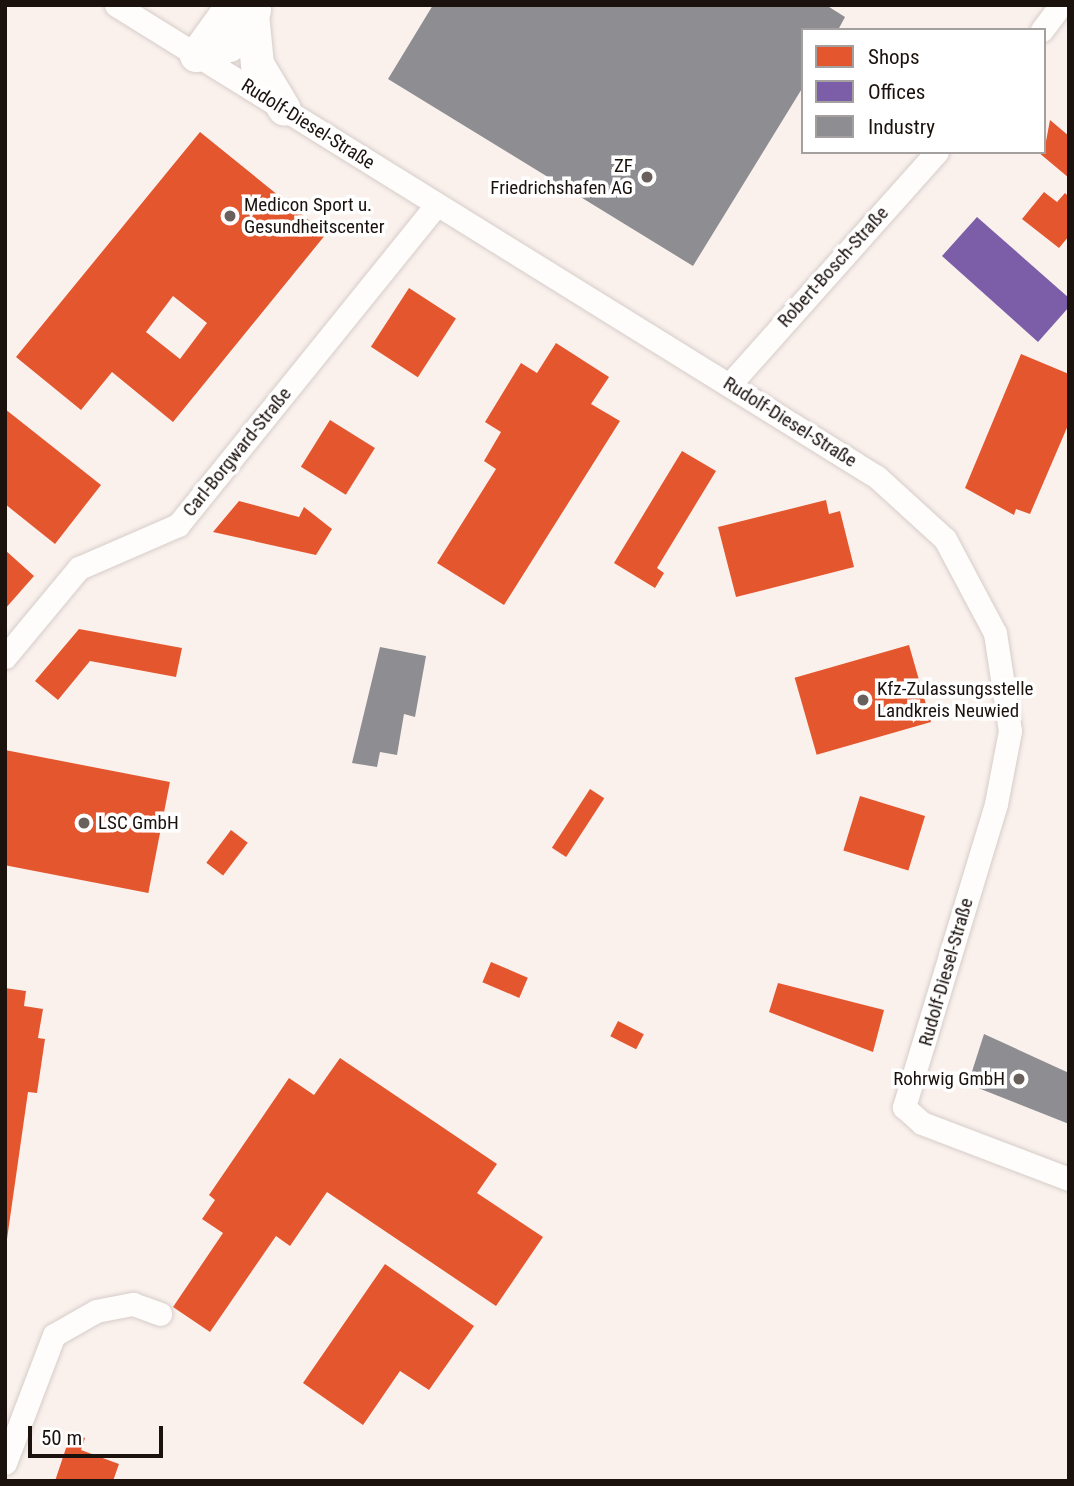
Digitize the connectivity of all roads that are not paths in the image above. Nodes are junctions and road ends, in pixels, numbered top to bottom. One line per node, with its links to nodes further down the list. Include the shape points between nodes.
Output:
1 (116, 5): 5 (street, Rudolf-Diesel-Straße)
2 (1061, 5): 4 (street)
3 (246, 8): 5 (highway, via 229,45); 6 (highway, via 257,64)
4 (1044, 28)
5 (196, 55): 6 (street, Rudolf-Diesel-Straße)
6 (284, 109): 8 (street, Rudolf-Diesel-Straße)
7 (935, 154): 9 (street, Robert-Bosch-Straße)
8 (437, 204): 9 (street, Rudolf-Diesel-Straße); 10 (street, Carl-Borgward-Straße, via 178,526 79,568)
9 (730, 384): 11 (street, Rudolf-Diesel-Straße, via 919,511 962,563 1000,650 1010,731 1002,782 904,1107 922,1123)
10 (5, 657)
11 (1069, 1179)
12 (160, 1314): 13 (street, via 132,1304 96,1311 54,1335)
13 (5, 1463)

